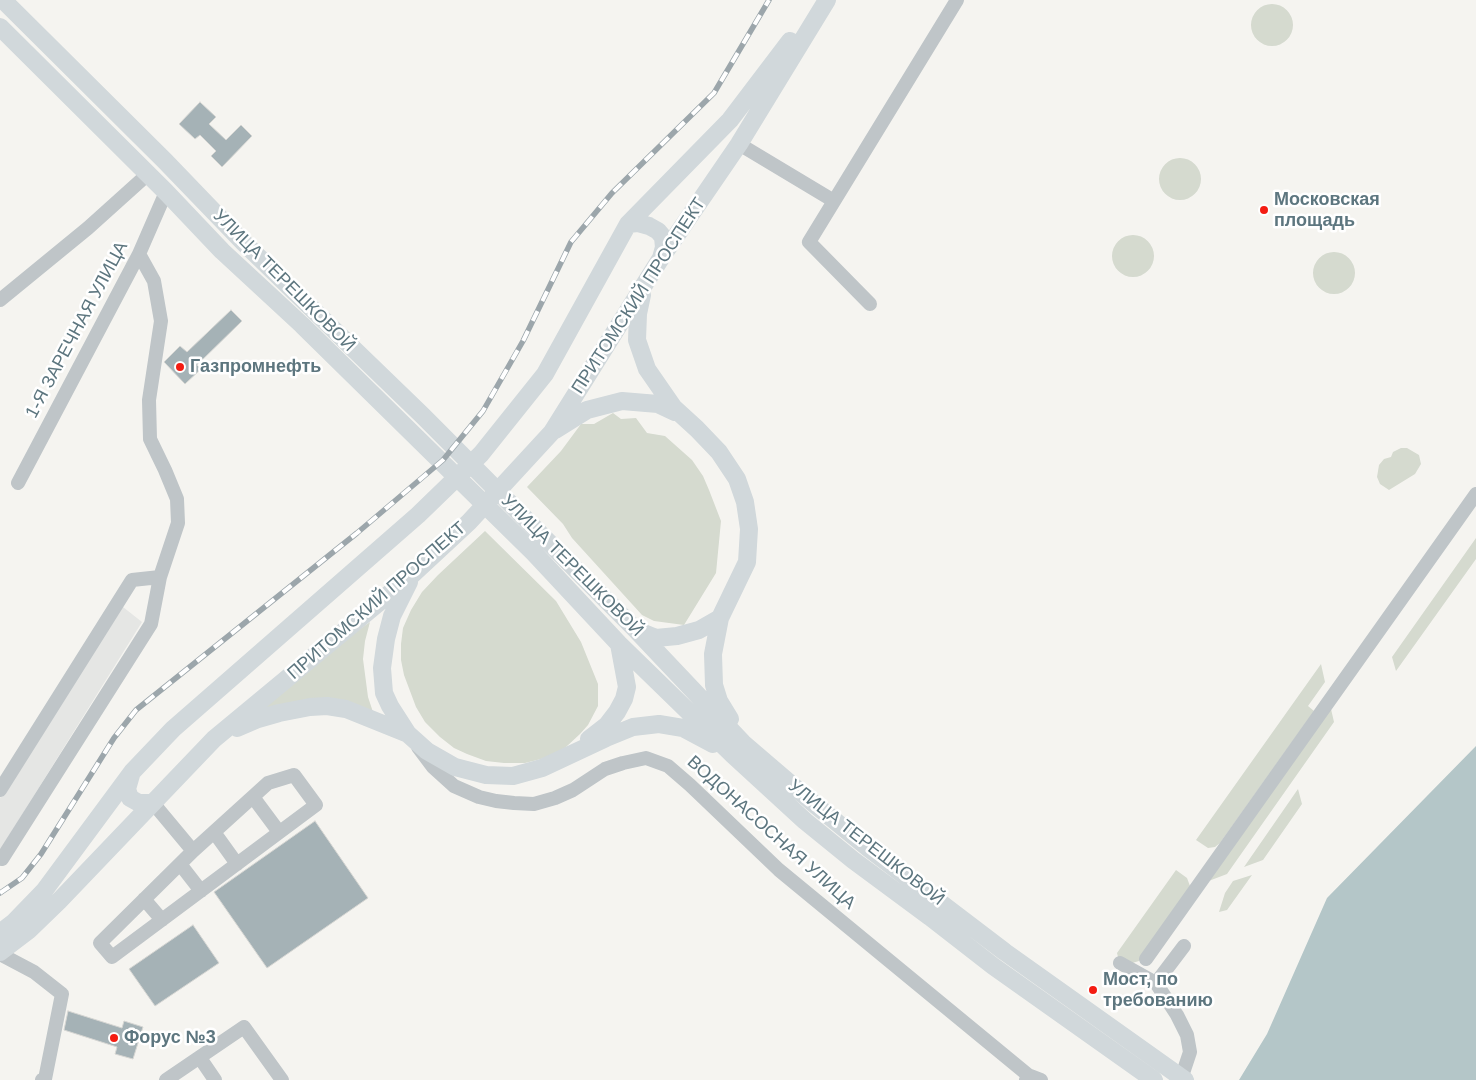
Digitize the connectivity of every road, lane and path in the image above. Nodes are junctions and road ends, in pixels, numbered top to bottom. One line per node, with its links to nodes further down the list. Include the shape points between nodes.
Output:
1 (3, 0): 23 (main road, УЛИЦА ТЕРЕШКОВОЙ)
2 (814, 0): 10 (main road, ПРИТОМСКИЙ ПРОСПЕКТ, via 788,44 730,120)
3 (826, 0): 6 (main road, ПРИТОМСКИЙ ПРОСПЕКТ)
4 (957, 0): 9 (street)
5 (0, 27): 7 (main road, УЛИЦА ТЕРЕШКОВОЙ)
6 (739, 144): 9 (street); 12 (main road, ПРИТОМСКИЙ ПРОСПЕКТ)
7 (148, 174): 8 (main road, УЛИЦА ТЕРЕШКОВОЙ); 14 (street, via 88,228)
8 (166, 192): 11 (street, 1-Я ЗАРЕЧНАЯ УЛИЦА); 24 (main road, УЛИЦА ТЕРЕШКОВОЙ, via 222,251 302,325 534,554)
9 (834, 201): 15 (street, via 808,242)
10 (628, 224): 12 (main road, via 638,223 658,231 663,237 664,247); 29 (main road, ПРИТОМСКИЙ ПРОСПЕКТ, via 545,374 482,454 418,515 174,728)
11 (139, 254): 18 (street, 1-Я ЗАРЕЧНАЯ УЛИЦА); 21 (street, via 154,281 161,322 149,400 150,439 177,499 178,523)
12 (660, 258): 13 (main road, ПРИТОМСКИЙ ПРОСПЕКТ)
13 (644, 284): 16 (main road, via 637,328 638,347 647,368); 17 (main road, ПРИТОМСКИЙ ПРОСПЕКТ)
14 (2, 293)
15 (870, 304)
16 (680, 415): 17 (main road, via 658,404 622,401 587,410); 22 (main road, via 719,452 737,479 745,502 749,529 747,562)
17 (552, 432): 20 (main road, ПРИТОМСКИЙ ПРОСПЕКТ, via 469,522)
18 (18, 483)
19 (1476, 494): 47 (street)
20 (412, 575): 25 (main road, via 392,616 382,668 384,693); 26 (main road, ПРИТОМСКИЙ ПРОСПЕКТ)
21 (160, 577): 30 (street, via 132,580); 36 (street, via 151,624)
22 (720, 618): 23 (main road, via 699,630 677,636 656,638); 27 (main road, via 713,654 714,685)
23 (637, 631): 27 (main road, УЛИЦА ТЕРЕШКОВОЙ)
24 (619, 644): 27 (main road, УЛИЦА ТЕРЕШКОВОЙ); 28 (main road, via 627,688 624,699 607,725)
25 (408, 734): 26 (main road, via 346,709 319,706 258,718); 28 (main road, via 427,751 455,768 486,775 513,776); 51 (street, ВОДОНАСОСНАЯ УЛИЦА, via 433,767 454,786 496,801 534,804 555,798 604,769 646,758 668,766 779,870)
26 (214, 739): 32 (main road, ПРИТОМСКИЙ ПРОСПЕКТ)
27 (738, 748): 28 (main road, via 683,728 659,724 633,727); 56 (main road, УЛИЦА ТЕРЕШКОВОЙ, via 805,821 853,860 993,966); 58 (main road, УЛИЦА ТЕРЕШКОВОЙ, via 1005,952)
28 (562, 759)
29 (132, 772): 32 (main road, via 127,789 130,798 140,803); 43 (main road, ПРИТОМСКИЙ ПРОСПЕКТ, via 44,891)
30 (0, 790)
31 (253, 797): 33 (street); 34 (street); 34 (street, via 268,782 294,775 316,805)
32 (153, 802): 35 (street); 46 (main road, ПРИТОМСКИЙ ПРОСПЕКТ, via 29,930)
33 (214, 832): 35 (street); 38 (street)
34 (279, 832): 38 (street)
35 (193, 850): 37 (street)
36 (0, 858)
37 (180, 864): 39 (street); 40 (street)
38 (237, 864): 39 (street)
39 (201, 891): 41 (street)
40 (144, 899): 41 (street); 42 (street)
41 (162, 920): 44 (street)
42 (122, 921): 44 (street); 44 (street, via 100,943 112,957)
43 (0, 933)
44 (137, 939)
45 (1184, 946): 49 (street)
46 (0, 953): 52 (street, via 34,972 62,994)
47 (1146, 960)
48 (1120, 963): 49 (street)
49 (1156, 983): 57 (street, via 1187,1035 1190,1052)
50 (200, 1058): 53 (street); 54 (street); 55 (street, via 244,1027)
51 (1032, 1078)
52 (42, 1080)
53 (166, 1080)
54 (214, 1080)
55 (282, 1080)
56 (1154, 1080)
57 (1178, 1080)
58 (1185, 1080)

